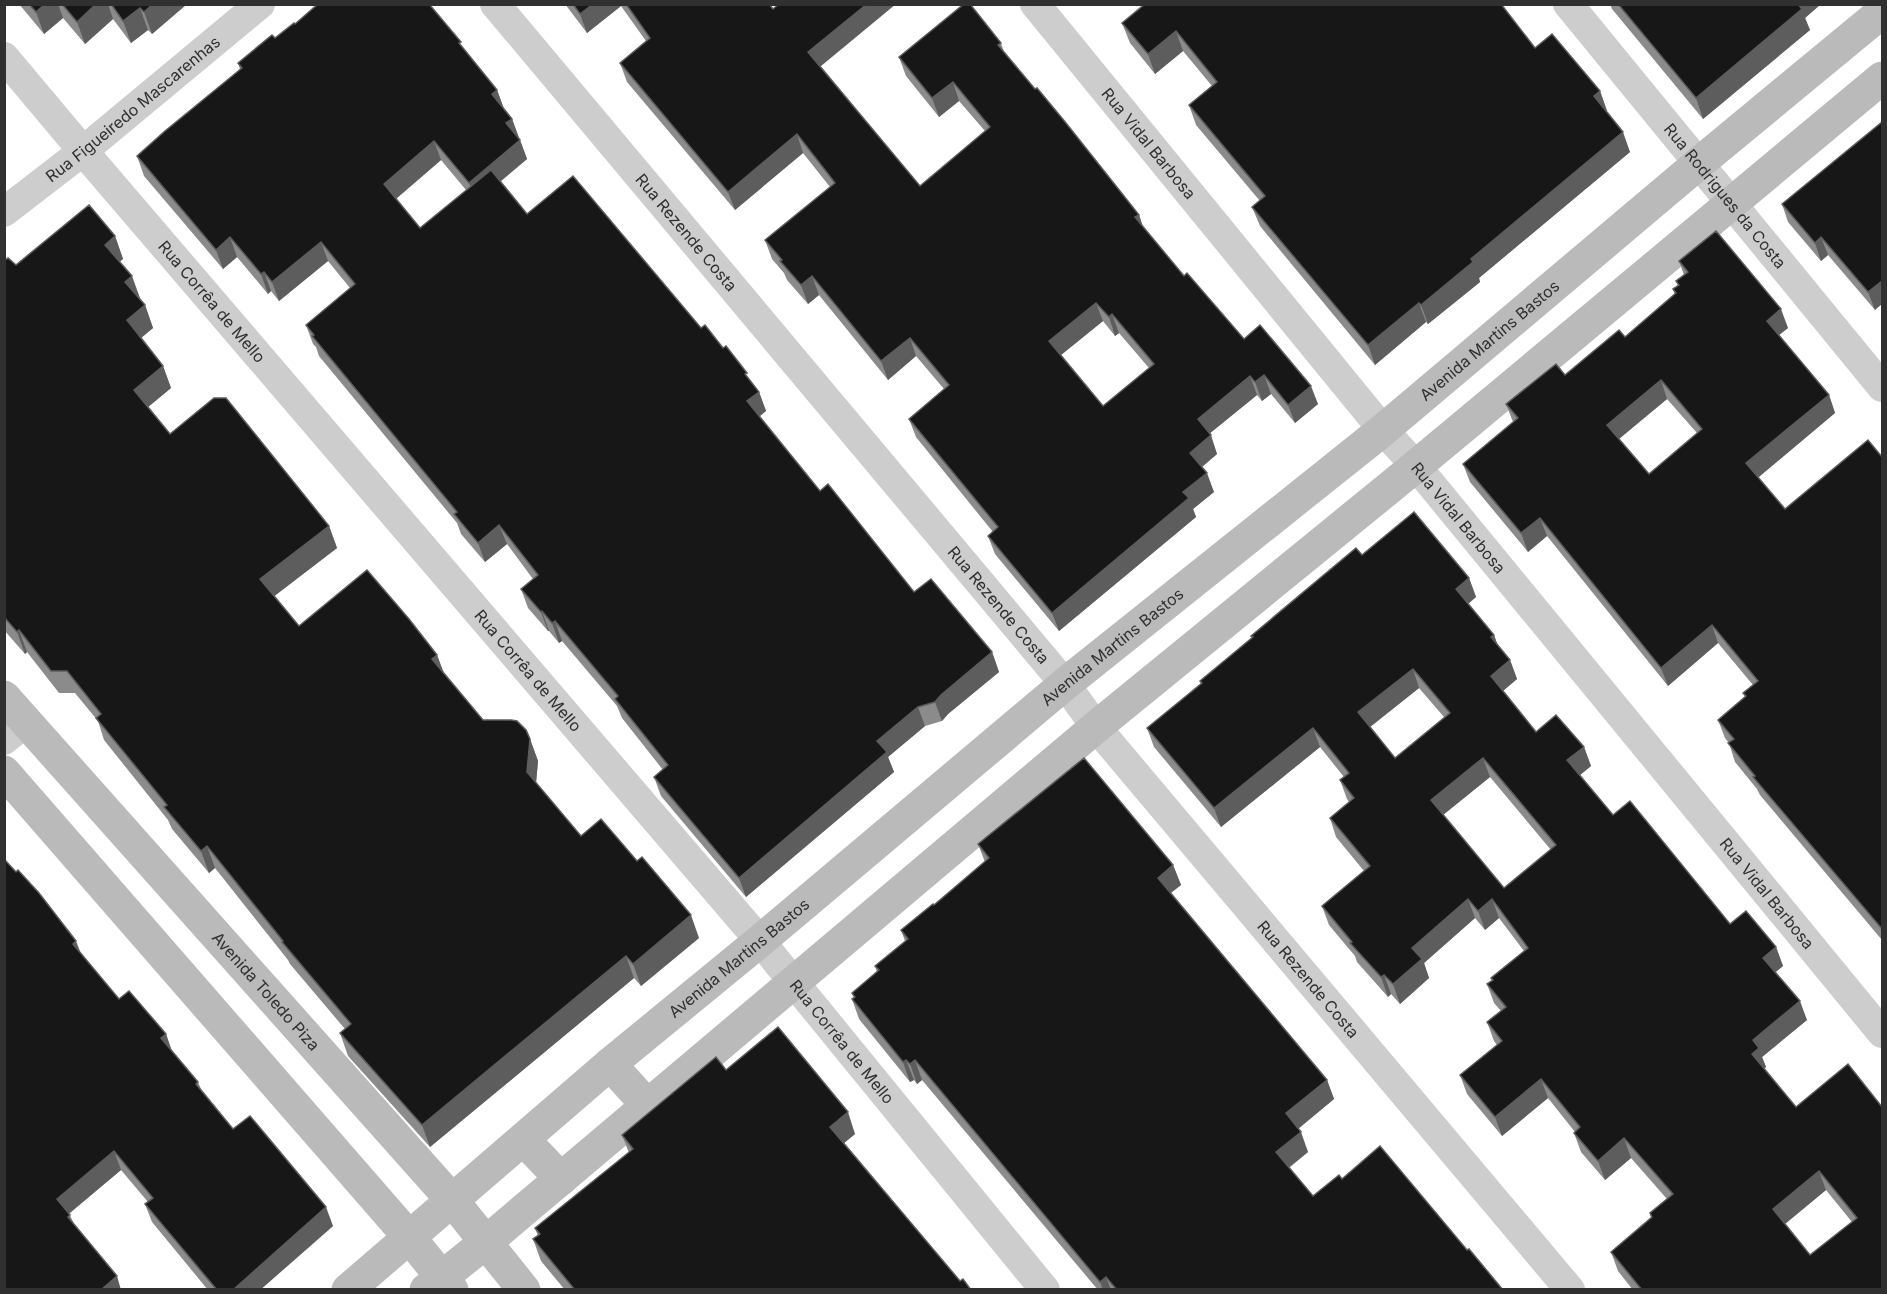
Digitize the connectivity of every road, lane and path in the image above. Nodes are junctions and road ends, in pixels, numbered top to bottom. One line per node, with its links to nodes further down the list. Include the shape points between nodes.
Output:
1 (260, 4): 8 (street, Rua Figueiredo Mascarenhas)
2 (495, 4): 15 (street, Rua Rezende Costa)
3 (1035, 4): 13 (street, Rua Vidal Barbosa)
4 (1568, 4): 9 (street, Rua Rodrigues da Costa)
5 (1882, 12): 9 (street, Avenida Martins Bastos)
6 (4, 57): 8 (street, Rua Corrêa de Mello)
7 (1882, 78): 10 (street)
8 (83, 151): 11 (street, Rua Figueiredo Mascarenhas); 20 (street, Rua Corrêa de Mello)
9 (1698, 164): 10 (street, Rua Rodrigues da Costa); 13 (street, Avenida Martins Bastos)
10 (1731, 204): 12 (street, Rua Rodrigues da Costa); 14 (street)
11 (4, 212)
12 (1882, 387)
13 (1383, 430): 14 (street, Rua Vidal Barbosa); 15 (street, Avenida Martins Bastos)
14 (1416, 466): 17 (street); 22 (street, Rua Vidal Barbosa)
15 (1065, 684): 17 (street, Rua Rezende Costa); 20 (street, Avenida Martins Bastos)
16 (4, 697): 18 (street, Avenida Toledo Piza)
17 (1096, 727): 21 (street); 34 (street, Rua Rezende Costa)
18 (15, 731): 27 (street, Avenida Toledo Piza)
19 (4, 772): 28 (street)
20 (760, 941): 21 (street, Rua Corrêa de Mello); 23 (street, Avenida Martins Bastos)
21 (794, 982): 24 (street); 33 (street, Rua Corrêa de Mello)
22 (1882, 1032)
23 (610, 1064): 24 (street); 25 (street, Avenida Martins Bastos)
24 (647, 1105): 26 (street)
25 (524, 1140): 26 (street); 27 (street, Avenida Martins Bastos)
26 (561, 1179): 29 (street)
27 (452, 1200): 28 (street, Avenida Martins Bastos); 29 (street, Avenida Toledo Piza)
28 (410, 1238): 30 (street); 31 (street, Avenida Martins Bastos)
29 (486, 1242): 30 (street); 32 (street, Avenida Toledo Piza)
30 (440, 1285)
31 (348, 1290)
32 (524, 1290)
33 (1045, 1290)
34 (1570, 1290)

